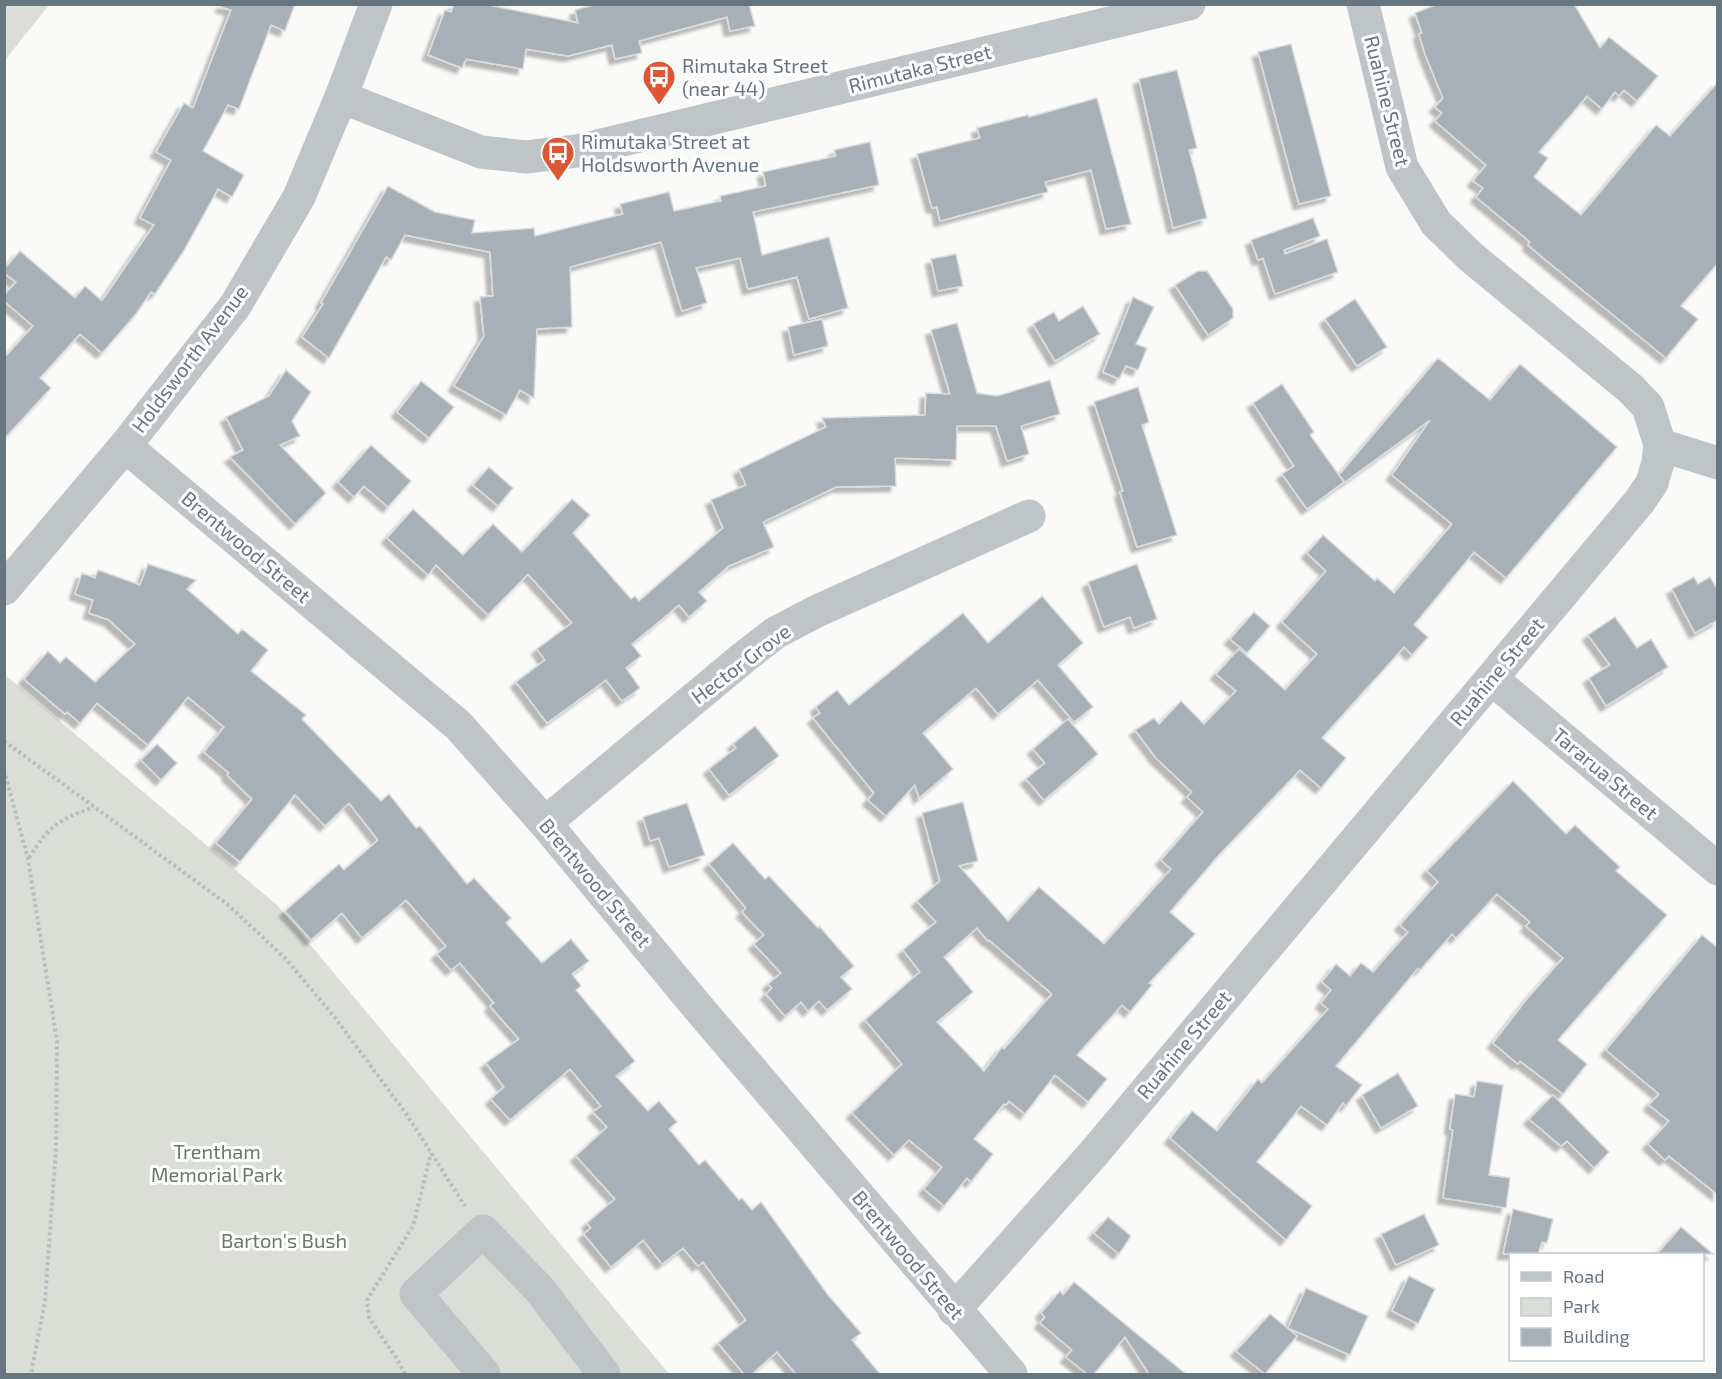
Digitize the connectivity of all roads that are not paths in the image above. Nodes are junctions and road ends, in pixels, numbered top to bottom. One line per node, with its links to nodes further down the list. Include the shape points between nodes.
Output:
1 (376, 4): 4 (street, Holdsworth Avenue)
2 (1189, 4): 4 (street, Rimutaka Street, via 577,152 526,157 482,152)
3 (1363, 4): 5 (street, Ruahine Street, via 1402,168 1436,223 1471,257 1631,389 1648,406)
4 (340, 98): 6 (street, Holdsworth Avenue, via 298,197 235,306)
5 (1660, 445): 7 (street); 10 (street, Ruahine Street, via 1652,483 1639,502)
6 (125, 446): 9 (street, Holdsworth Avenue); 11 (street, Brentwood Street, via 458,725)
7 (1718, 463)
8 (1029, 516): 11 (street, Hector Grove, via 775,633)
9 (4, 589)
10 (1492, 679): 12 (street, Tararua Street); 13 (street, Ruahine Street, via 1094,1153)
11 (545, 823): 13 (street, Brentwood Street)
12 (1718, 869)
13 (954, 1310): 16 (street, Brentwood Street)
14 (484, 1374): 15 (street, via 416,1294 483,1231 540,1290)
15 (604, 1374)
16 (1011, 1374)

